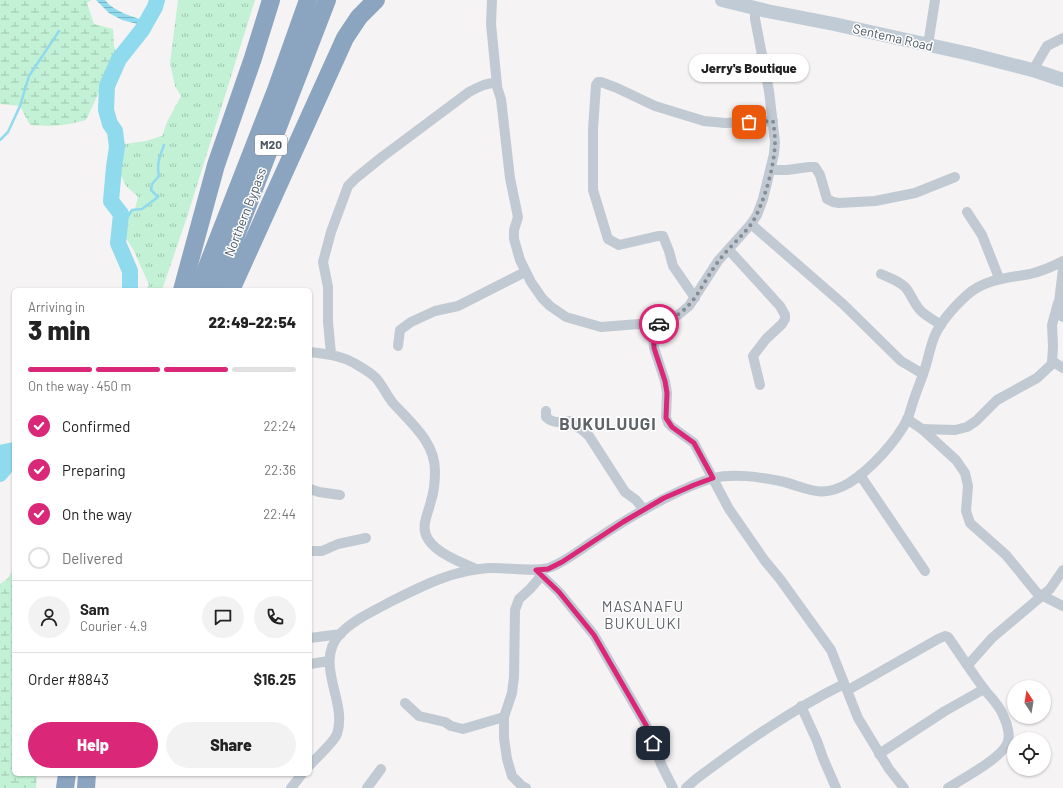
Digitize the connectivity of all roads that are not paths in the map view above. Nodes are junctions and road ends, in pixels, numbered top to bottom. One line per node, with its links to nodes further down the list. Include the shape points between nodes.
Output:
1 (271, 0): 25 (highway, via 216,165)
2 (308, 0): 26 (highway, Northern Bypass / M20)
3 (327, 0): 27 (highway, Northern Bypass / M20)
4 (376, 0): 28 (highway, via 345,38)
5 (492, 0): 13 (street, via 491,24)
6 (722, 0): 8 (main road, Sentema Road)
7 (935, 0): 10 (street)
8 (747, 5): 10 (main road, Sentema Road); 14 (street, via 755,19)
9 (1063, 38): 11 (street, via 1047,46)
10 (928, 44): 11 (main road, Sentema Road)
11 (1033, 70): 12 (main road, Sentema Road)
12 (1063, 80)
13 (497, 85): 22 (street, via 518,217 514,239); 36 (street, via 490,84 469,92 382,157 348,186 323,262 328,287 328,322)
14 (773, 121): 15 (street, via 775,142); 29 (street, via 704,121 655,106 601,82 596,85 593,190 608,239 619,245 662,236 673,266)
15 (771, 170): 16 (street, via 815,167 827,199 839,203 875,201 915,193); 18 (street, via 764,199)
16 (955, 177)
17 (967, 212): 24 (street, via 982,235)
18 (751, 224): 19 (street); 39 (street, via 843,304 901,361)
19 (729, 250): 29 (street, via 718,261); 40 (street, via 780,306 785,315 782,324 753,356)
20 (1063, 261): 24 (street, via 1030,274)
21 (1063, 269): 30 (street)
22 (526, 272): 33 (street, via 542,298 566,316 602,327 639,324); 34 (street, via 458,306 434,312 411,322 400,330)
23 (881, 274): 32 (street, via 902,284 923,313)
24 (999, 278): 32 (street, via 981,285 968,294)
25 (183, 288)
26 (199, 288)
27 (216, 288)
28 (232, 288)
29 (695, 298): 33 (street, via 678,315)
30 (1058, 303): 31 (street, via 1058,314); 37 (street, via 1052,325)
31 (1063, 316)
32 (941, 325): 39 (street, via 934,336)
33 (653, 326): 45 (street, via 654,348 667,393 666,418 672,427 694,443)
34 (398, 346)
35 (312, 352): 36 (street)
36 (332, 354): 51 (street, via 353,362 373,375 395,405 423,436 432,454 435,471 424,530 427,539 434,548)
37 (1052, 361): 38 (street); 43 (street, via 1037,378 997,400 967,427 955,430)
38 (1063, 368)
39 (923, 374): 42 (street)
40 (760, 385)
41 (546, 411): 48 (street, via 546,417 550,421 570,421 589,436 625,492)
42 (907, 419): 43 (street); 44 (street, via 889,446)
43 (922, 429): 55 (street, via 956,460 965,473 968,486 966,511 970,523 1006,555)
44 (860, 475): 45 (street, via 848,484 815,492 760,478 733,475); 53 (street)
45 (713, 478): 48 (street, via 670,495); 62 (street, via 749,539 831,650)
46 (312, 490): 47 (street)
47 (340, 495)
48 (644, 510): 54 (street, via 562,562)
49 (366, 538): 50 (street)
50 (312, 551)
51 (476, 569): 54 (street, via 503,567); 57 (street, via 439,579 416,589 364,616)
52 (1063, 570): 55 (street, via 1050,589)
53 (925, 571)
54 (539, 572): 66 (street, via 530,589 519,599 516,610 514,677); 78 (street, via 594,635 646,725)
55 (1041, 596): 56 (street); 61 (street, via 992,638)
56 (1063, 606)
57 (340, 634): 58 (street); 59 (street)
58 (312, 638)
59 (328, 661): 60 (street); 68 (street, via 339,722 333,740)
60 (312, 664)
61 (968, 665): 62 (street, via 948,637 943,636); 63 (street)
62 (846, 687): 65 (street); 67 (street, via 858,718)
63 (984, 690): 67 (street, via 944,711); 82 (street, via 1000,708 1009,738 996,756)
64 (405, 703): 66 (street, via 419,716 463,729)
65 (801, 706): 79 (street, via 743,744); 80 (street)
66 (504, 717): 77 (street, via 505,745 512,776)
67 (879, 754): 81 (street)
68 (312, 763)
69 (381, 769): 76 (street)
70 (67, 776): 73 (highway)
71 (87, 776): 74 (highway)
72 (300, 776): 75 (street)
73 (65, 788)
74 (86, 788)
75 (291, 788)
76 (367, 788)
77 (526, 788)
78 (673, 788)
79 (686, 788)
80 (836, 788)
81 (904, 788)
82 (948, 788)

